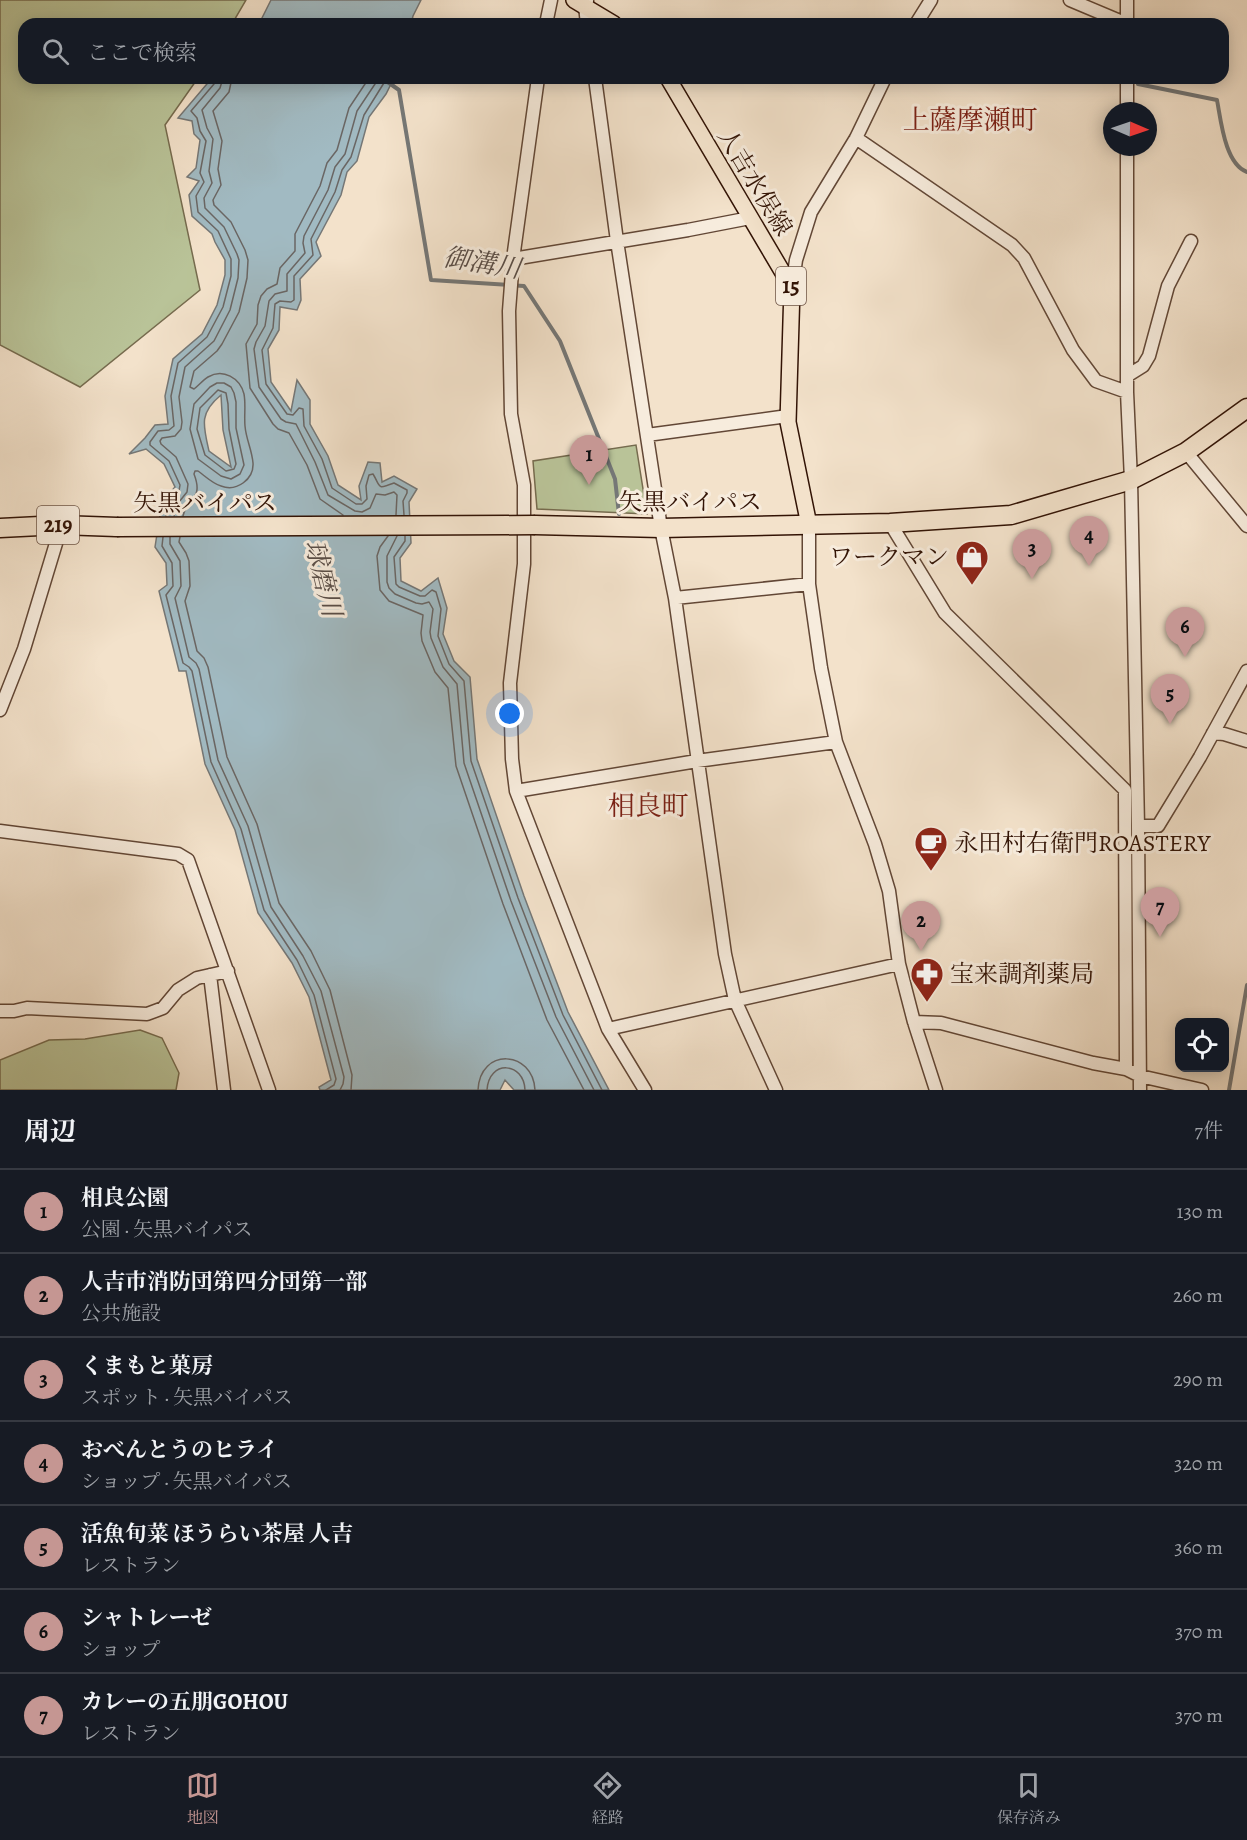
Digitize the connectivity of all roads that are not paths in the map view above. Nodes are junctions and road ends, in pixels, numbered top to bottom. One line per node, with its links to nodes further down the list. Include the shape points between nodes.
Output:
1 (550, 0): 6 (street)
2 (931, 0): 9 (street)
3 (1070, 0): 10 (street)
4 (1127, 0): 11 (street)
5 (582, 2): 7 (street); 8 (main road)
6 (547, 18)
7 (586, 18)
8 (605, 18)
9 (920, 18)
10 (1113, 18)
11 (1127, 18)
12 (537, 84): 23 (street)
13 (596, 84): 22 (street)
14 (672, 84): 20 (main road, 人吉水俣線 / 15)
15 (882, 84): 18 (street)
16 (1127, 84): 17 (street)
17 (1127, 102)
18 (856, 138): 24 (street, via 812,212 796,260); 26 (street, via 1012,245 1024,258 1073,350 1096,381)
19 (1127, 156): 25 (street)
20 (750, 218): 22 (street); 24 (main road, 人吉水俣線 / 15)
21 (1191, 241): 25 (street, via 1168,286 1149,357)
22 (617, 242): 23 (street); 29 (street)
23 (513, 259): 47 (street, via 509,311 511,414 524,486 524,564 510,683)
24 (792, 288): 28 (main road, 15)
25 (1127, 376): 26 (street)
26 (1127, 392): 31 (street)
27 (1247, 408): 30 (highway, 矢黒バイパス / 219)
28 (788, 416): 29 (street); 34 (main road, 15)
29 (647, 435): 37 (street)
30 (1186, 453): 31 (highway, 矢黒バイパス / 219); 35 (street)
31 (1131, 480): 32 (highway, 矢黒バイパス / 219, via 1011,515); 48 (street)
32 (891, 523): 34 (highway, 矢黒バイパス / 219); 57 (street, via 945,614 1125,790)
33 (60, 525): 36 (highway, 矢黒バイパス / 219); 37 (highway, 矢黒バイパス / 219, bridge); 41 (street, via 24,649)
34 (810, 525): 37 (highway, 矢黒バイパス / 219); 38 (street)
35 (1247, 526)
36 (0, 528)
37 (661, 528): 39 (street)
38 (809, 584): 39 (street); 45 (street)
39 (675, 598): 46 (street)
40 (1246, 676): 43 (street)
41 (3, 693): 42 (street)
42 (0, 710)
43 (1213, 733): 44 (street); 48 (street, via 1158,826)
44 (1247, 741)
45 (836, 742): 46 (street); 50 (street, via 889,891)
46 (697, 761): 47 (street); 53 (street)
47 (516, 791): 56 (street)
48 (1138, 826): 58 (street)
49 (0, 831): 51 (street, via 178,854 188,860)
50 (899, 964): 53 (street); 55 (street)
51 (228, 971): 52 (street); 60 (street)
52 (210, 975): 54 (street, via 197,978 178,990 163,1008 147,1014 27,1008); 59 (street)
53 (735, 1000): 56 (street); 62 (street)
54 (0, 1011)
55 (914, 1022): 57 (street, via 942,1023); 63 (street)
56 (608, 1029): 61 (street)
57 (1126, 1069): 58 (street)
58 (1140, 1076): 64 (street); 65 (street)
59 (224, 1090)
60 (268, 1090)
61 (645, 1090)
62 (776, 1090)
63 (936, 1090)
64 (1140, 1090)
65 (1202, 1090)

